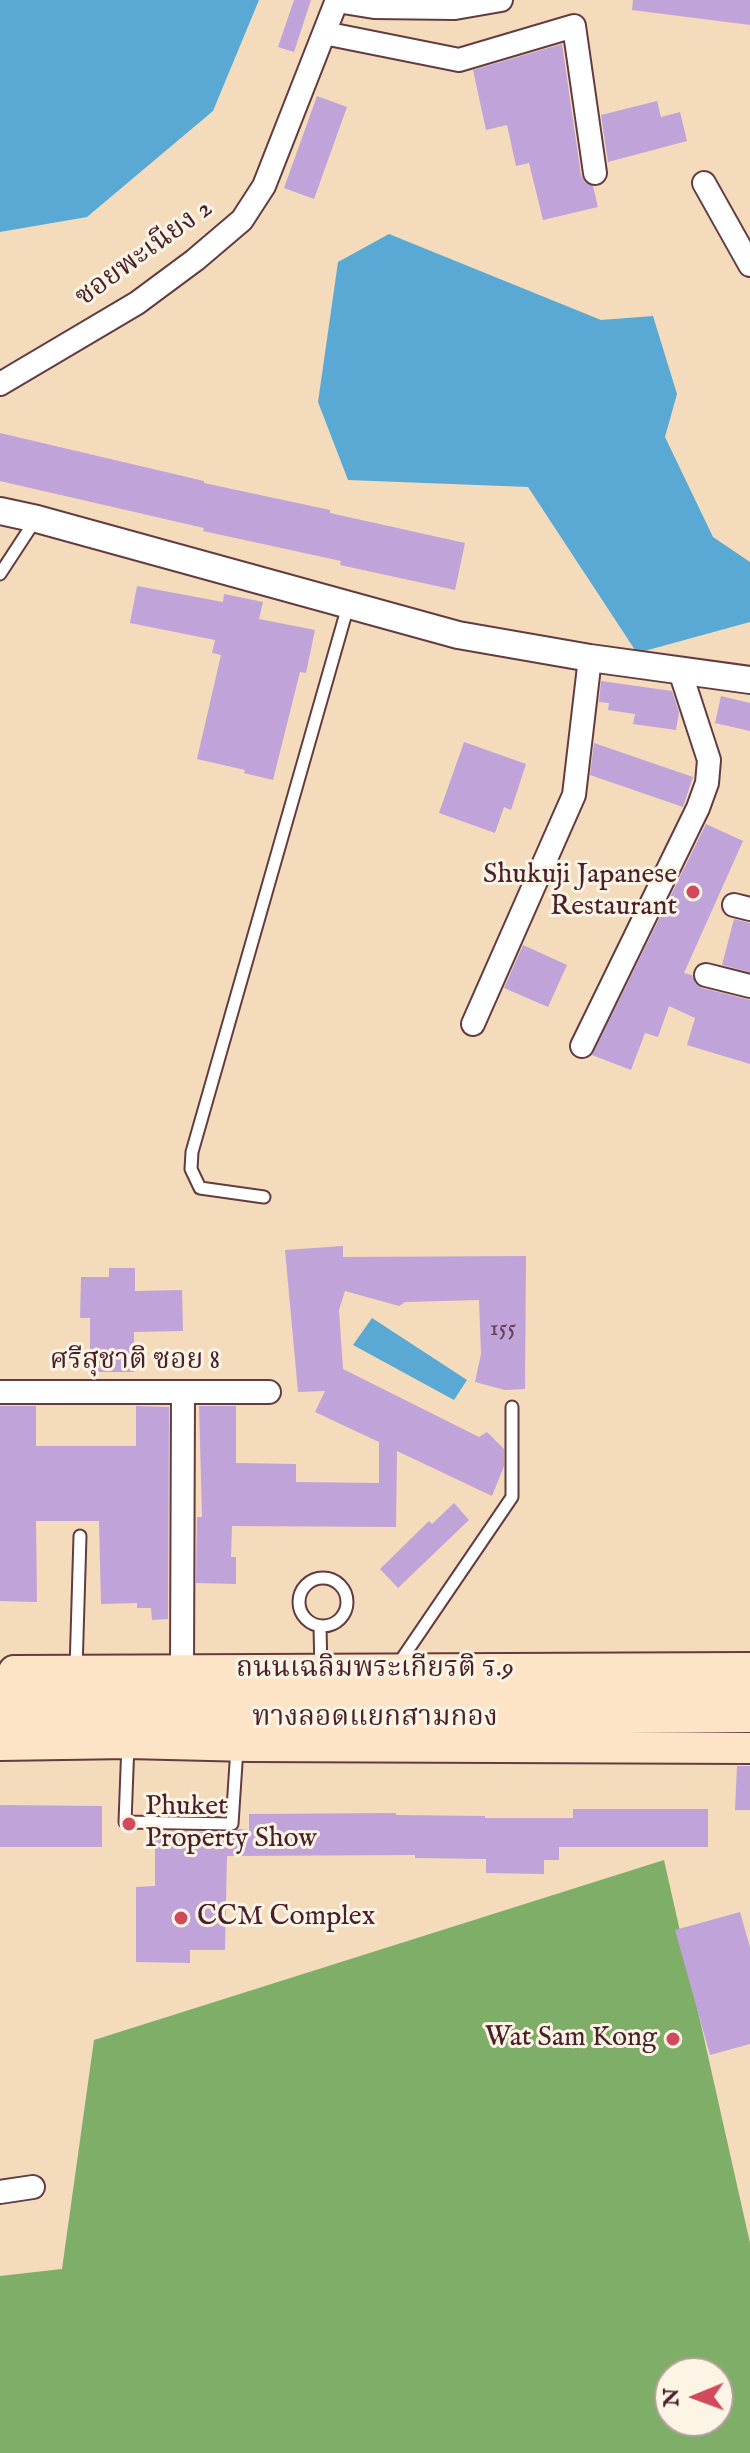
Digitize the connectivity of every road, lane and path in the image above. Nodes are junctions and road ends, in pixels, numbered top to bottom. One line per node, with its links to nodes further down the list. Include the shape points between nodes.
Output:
1 (337, 0): 2 (street, via 374,7 455,8); 3 (street, ซอยพะเนียง 2)
2 (501, 0)
3 (324, 33): 4 (street, via 459,60 574,26); 7 (street, ซอยพะเนียง 2, via 264,186 242,220 137,303)
4 (595, 173)
5 (704, 183): 6 (street)
6 (750, 265)
7 (0, 384)
8 (0, 511): 9 (street)
9 (37, 519): 10 (lane); 11 (street)
10 (0, 574)
11 (349, 606): 12 (street, via 458,635); 19 (lane, via 192,1152 191,1169 200,1188)
12 (590, 658): 13 (street); 17 (street, via 574,795)
13 (680, 671): 14 (street); 18 (street, via 709,760 707,783)
14 (750, 680)
15 (706, 975): 16 (street)
16 (750, 986)
17 (473, 1024)
18 (582, 1046)
19 (264, 1197)
20 (0, 1392): 21 (street, ศรีสุชาติ ซอย 8)
21 (183, 1392): 22 (street, ศรีสุชาติ ซอย 8); 28 (street)
22 (269, 1392)
23 (512, 1407): 30 (lane, via 512,1497)
24 (80, 1536): 27 (lane)
25 (320, 1627): 25 (lane, via 336,1624 346,1612 347,1597 339,1583 325,1577 303,1588 299,1600 308,1622); 29 (lane)
26 (750, 1668): 30 (main road, ถนนเฉลิมพระเกียรติ ร.9)
27 (76, 1670): 28 (main road, ถนนเฉลิมพระเกียรติ ร.9); 31 (main road, ถนนเฉลิมพระเกียรติ ร.9)
28 (182, 1670): 29 (main road, ถนนเฉลิมพระเกียรติ ร.9)
29 (321, 1670): 30 (main road, ถนนเฉลิมพระเกียรติ ร.9)
30 (394, 1670)
31 (0, 1671)
32 (0, 1690): 33 (main road, ทางลอดแยกสามกอง)
33 (750, 1695)
34 (0, 1715): 35 (main road, ทางลอดแยกสามกอง, via 251,1720)
35 (750, 1717)
36 (128, 1743): 37 (main road); 38 (main road); 38 (lane, via 125,1822 140,1823 232,1824)
37 (0, 1745)
38 (237, 1745): 39 (main road)
39 (750, 1748)
40 (33, 2187): 41 (street)
41 (0, 2192)

